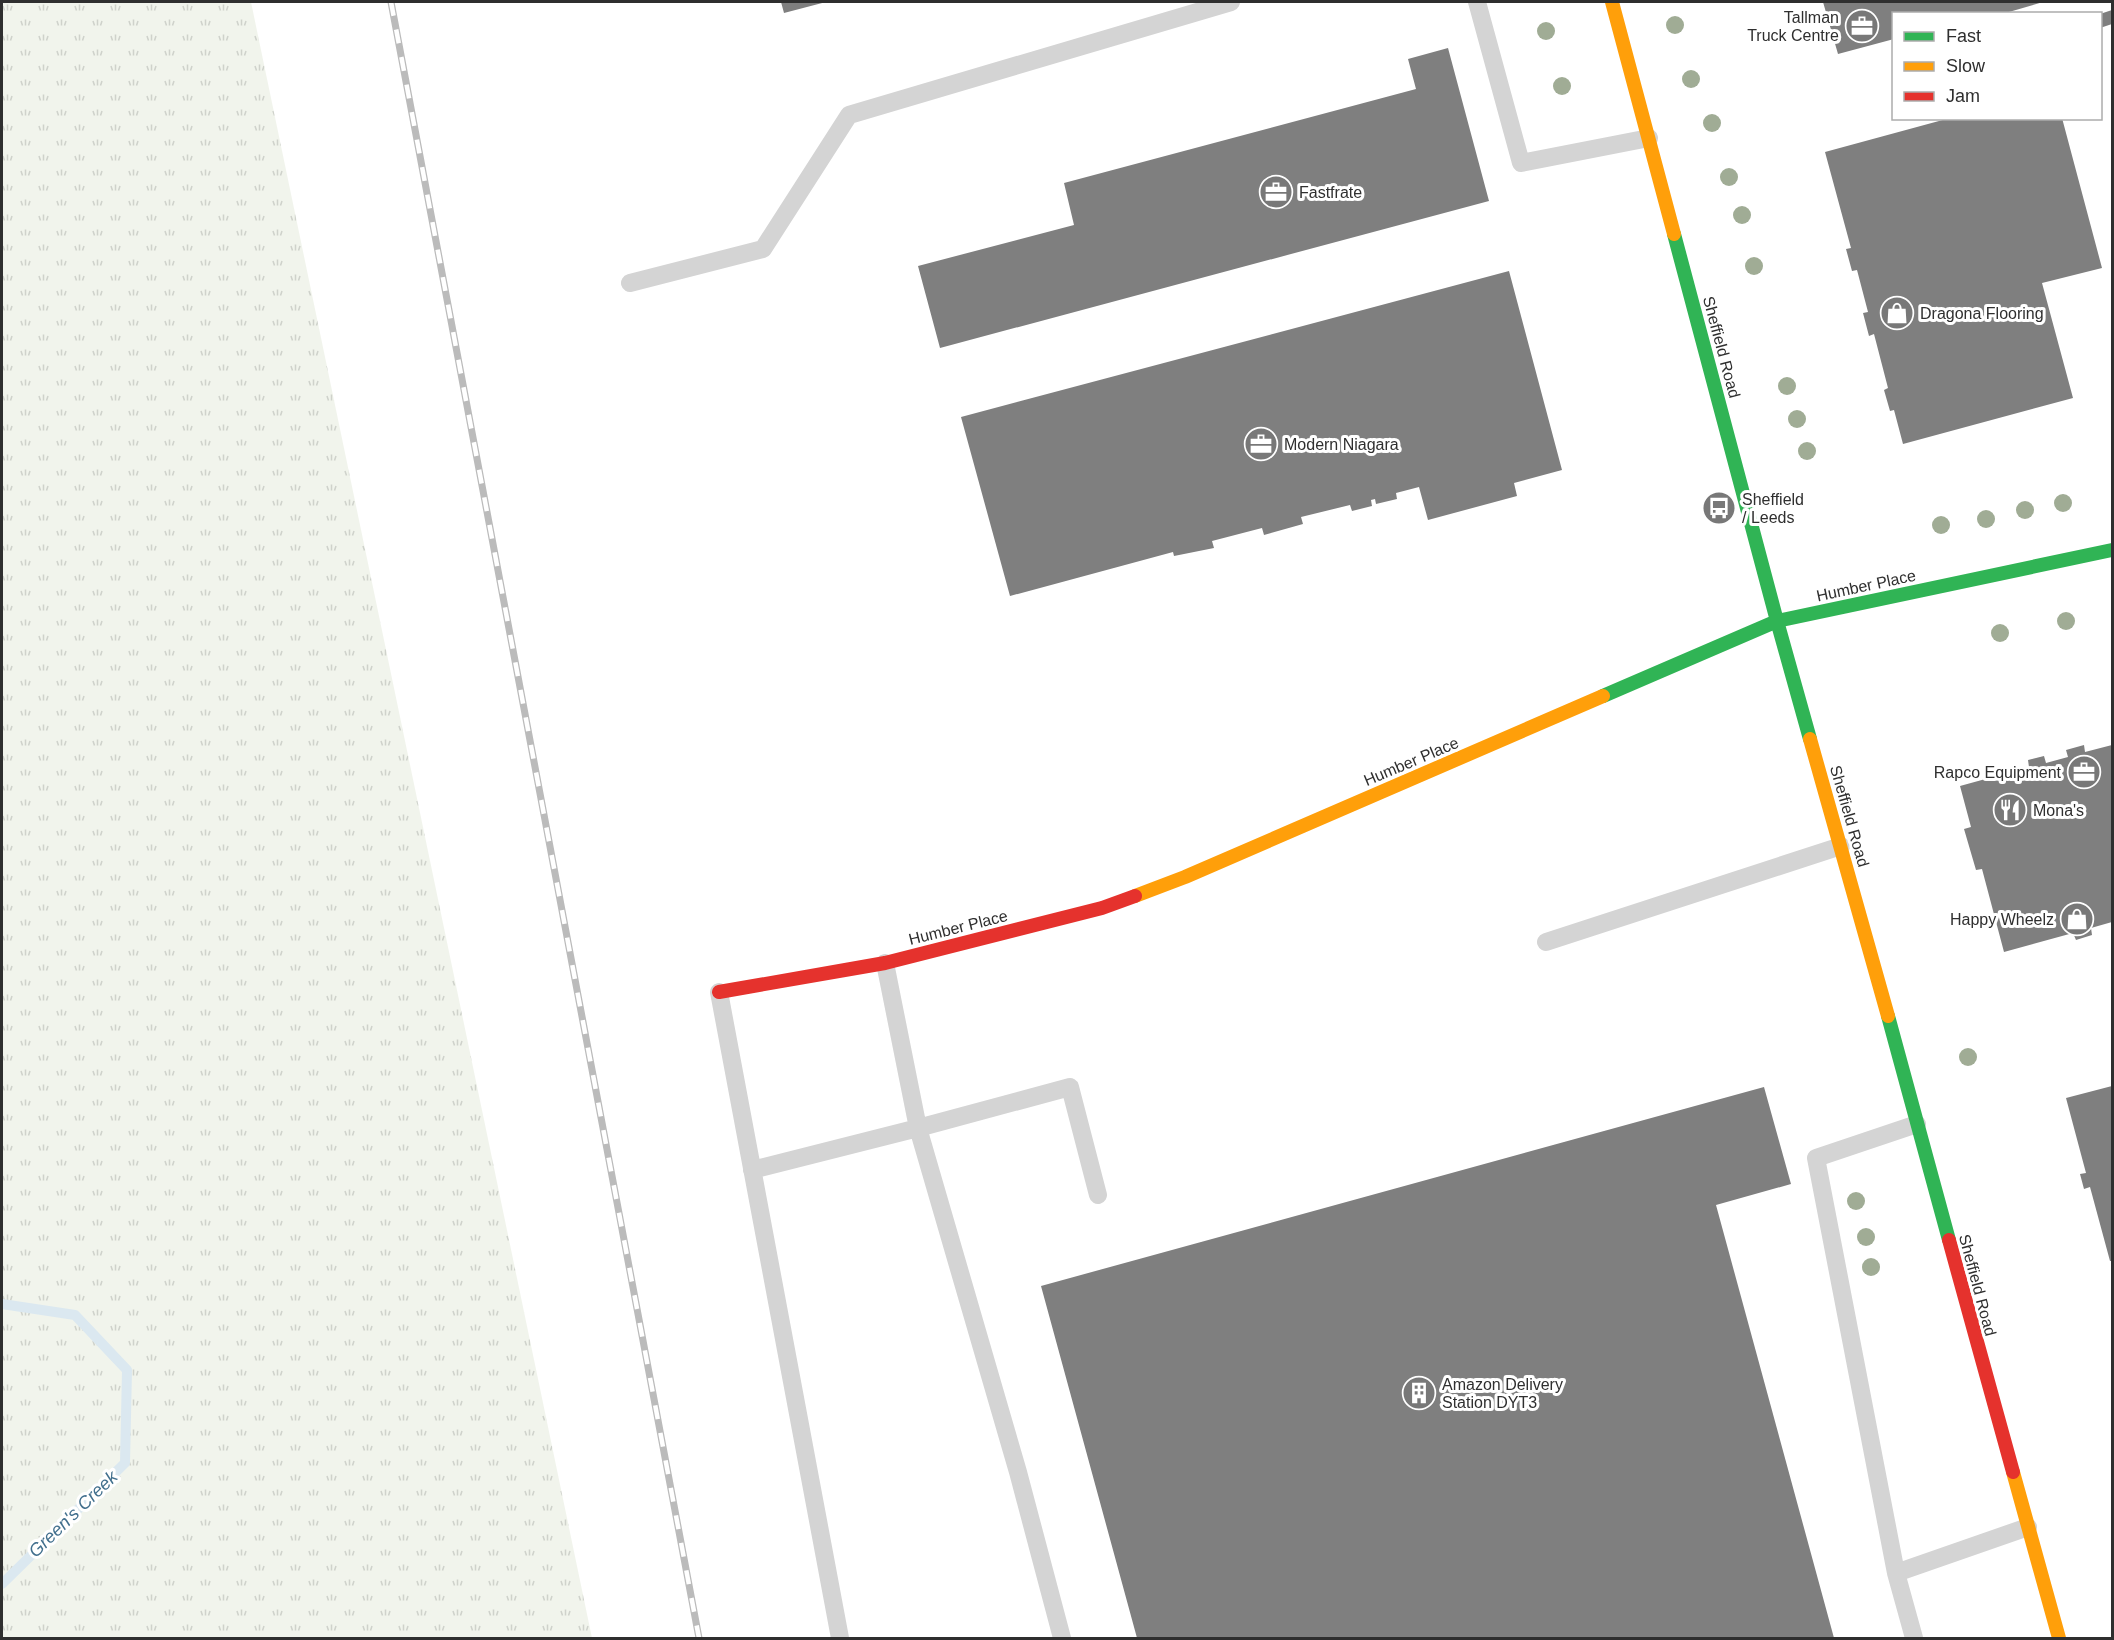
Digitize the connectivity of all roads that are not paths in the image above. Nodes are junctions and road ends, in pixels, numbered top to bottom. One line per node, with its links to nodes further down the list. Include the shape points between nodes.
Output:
1 (1231, 2): 5 (lane, via 849,115 763,249)
2 (1477, 2): 4 (lane, via 1521,163)
3 (1612, 2): 4 (street, Sheffield Road)
4 (1649, 138): 7 (street, Sheffield Road)
5 (630, 283)
6 (2112, 550): 7 (street, Humber Place)
7 (1777, 621): 8 (street, Sheffield Road); 10 (street, Humber Place, via 1185,877 1102,908)
8 (1841, 846): 9 (lane); 12 (street, Sheffield Road)
9 (1546, 942)
10 (885, 963): 11 (street, Humber Place); 13 (lane)
11 (719, 992): 14 (lane)
12 (1917, 1124): 16 (street, Sheffield Road); 17 (lane, via 1816,1158)
13 (918, 1128): 14 (lane); 15 (lane, via 1070,1087); 19 (lane)
14 (752, 1170): 18 (lane)
15 (1098, 1195)
16 (2028, 1527): 17 (lane); 21 (street, Sheffield Road)
17 (1896, 1573): 20 (lane)
18 (840, 1638)
19 (1062, 1638)
20 (1914, 1638)
21 (2059, 1638)

